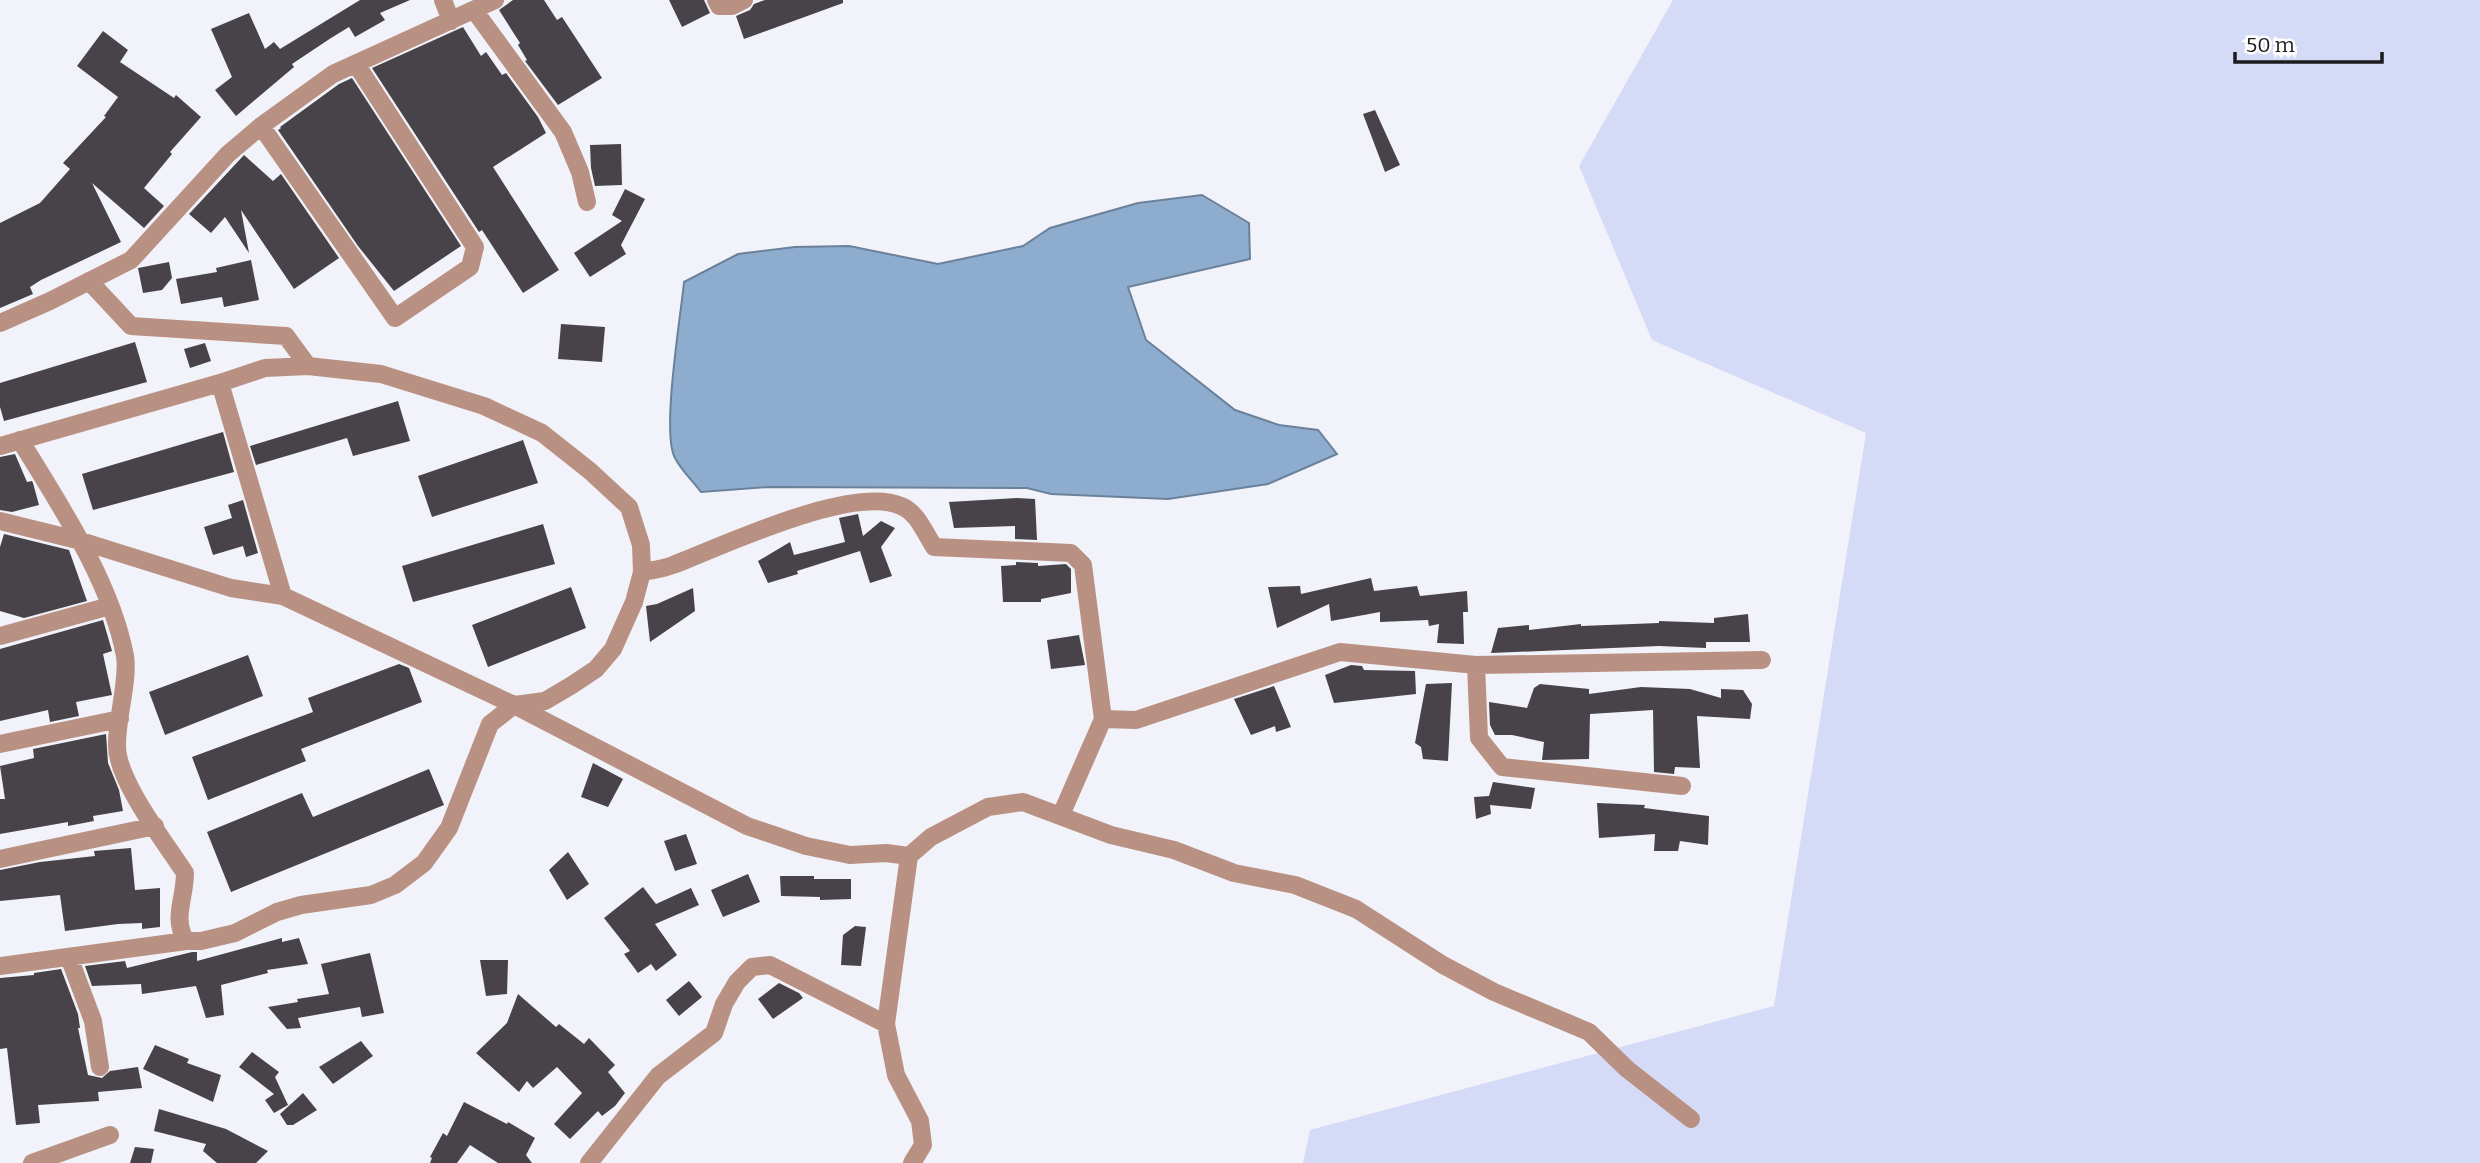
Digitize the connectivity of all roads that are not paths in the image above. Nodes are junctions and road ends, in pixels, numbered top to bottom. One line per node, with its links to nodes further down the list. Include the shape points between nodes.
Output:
1 (443, 0): 6 (street)
2 (495, 0): 5 (street)
3 (716, 0): 4 (street, via 719,6)
4 (744, 0)
5 (474, 10): 6 (street); 9 (street, via 563,132)
6 (451, 21): 7 (street)
7 (356, 64): 8 (street); 8 (street, via 475,247 470,267 395,318)
8 (261, 126): 10 (street, via 228,154 131,260)
9 (587, 202)
10 (89, 281): 11 (street); 12 (street, via 131,326 286,335)
11 (0, 323)
12 (308, 366): 13 (street, via 265,368); 18 (street, via 381,374 484,406 542,433 629,507 641,545)
13 (220, 383): 14 (street); 19 (street)
14 (20, 440): 15 (street); 17 (street)
15 (0, 446)
16 (0, 521): 17 (street)
17 (81, 541): 19 (street, via 231,588); 20 (street)
18 (642, 572): 24 (street, via 613,649 596,669 545,701); 26 (street, via 845,503 876,500 902,506 914,515 934,547 1071,553 1083,565)
19 (284, 596): 24 (street)
20 (110, 606): 21 (street); 25 (street, via 125,658)
21 (0, 636)
22 (1762, 660): 23 (street)
23 (1476, 665): 26 (street, via 1340,652 1136,720); 28 (street, via 1479,738 1502,767)
24 (514, 705): 31 (street, via 747,826 850,855); 33 (street, via 491,724 449,828 424,863 395,885 371,895 301,905 235,933)
25 (120, 719): 27 (street); 30 (street, via 117,748 123,776)
26 (1103, 719): 29 (street)
27 (0, 744)
28 (1682, 786)
29 (1061, 815): 31 (street, via 1023,802 988,807 931,837); 38 (street, via 1234,873 1295,885 1356,909 1494,992 1589,1032)
30 (155, 826): 32 (street); 33 (street, via 185,873 178,928)
31 (909, 856): 36 (street)
32 (0, 859)
33 (186, 941): 34 (street)
34 (69, 957): 35 (street); 37 (street, via 93,1021)
35 (0, 966)
36 (886, 1024): 41 (street, via 770,965 752,967 724,1003 714,1033 658,1076); 42 (street, via 896,1075 920,1121 923,1145)
37 (100, 1067)
38 (1691, 1119)
39 (110, 1135): 40 (street)
40 (32, 1163)
41 (589, 1163)
42 (912, 1163)

